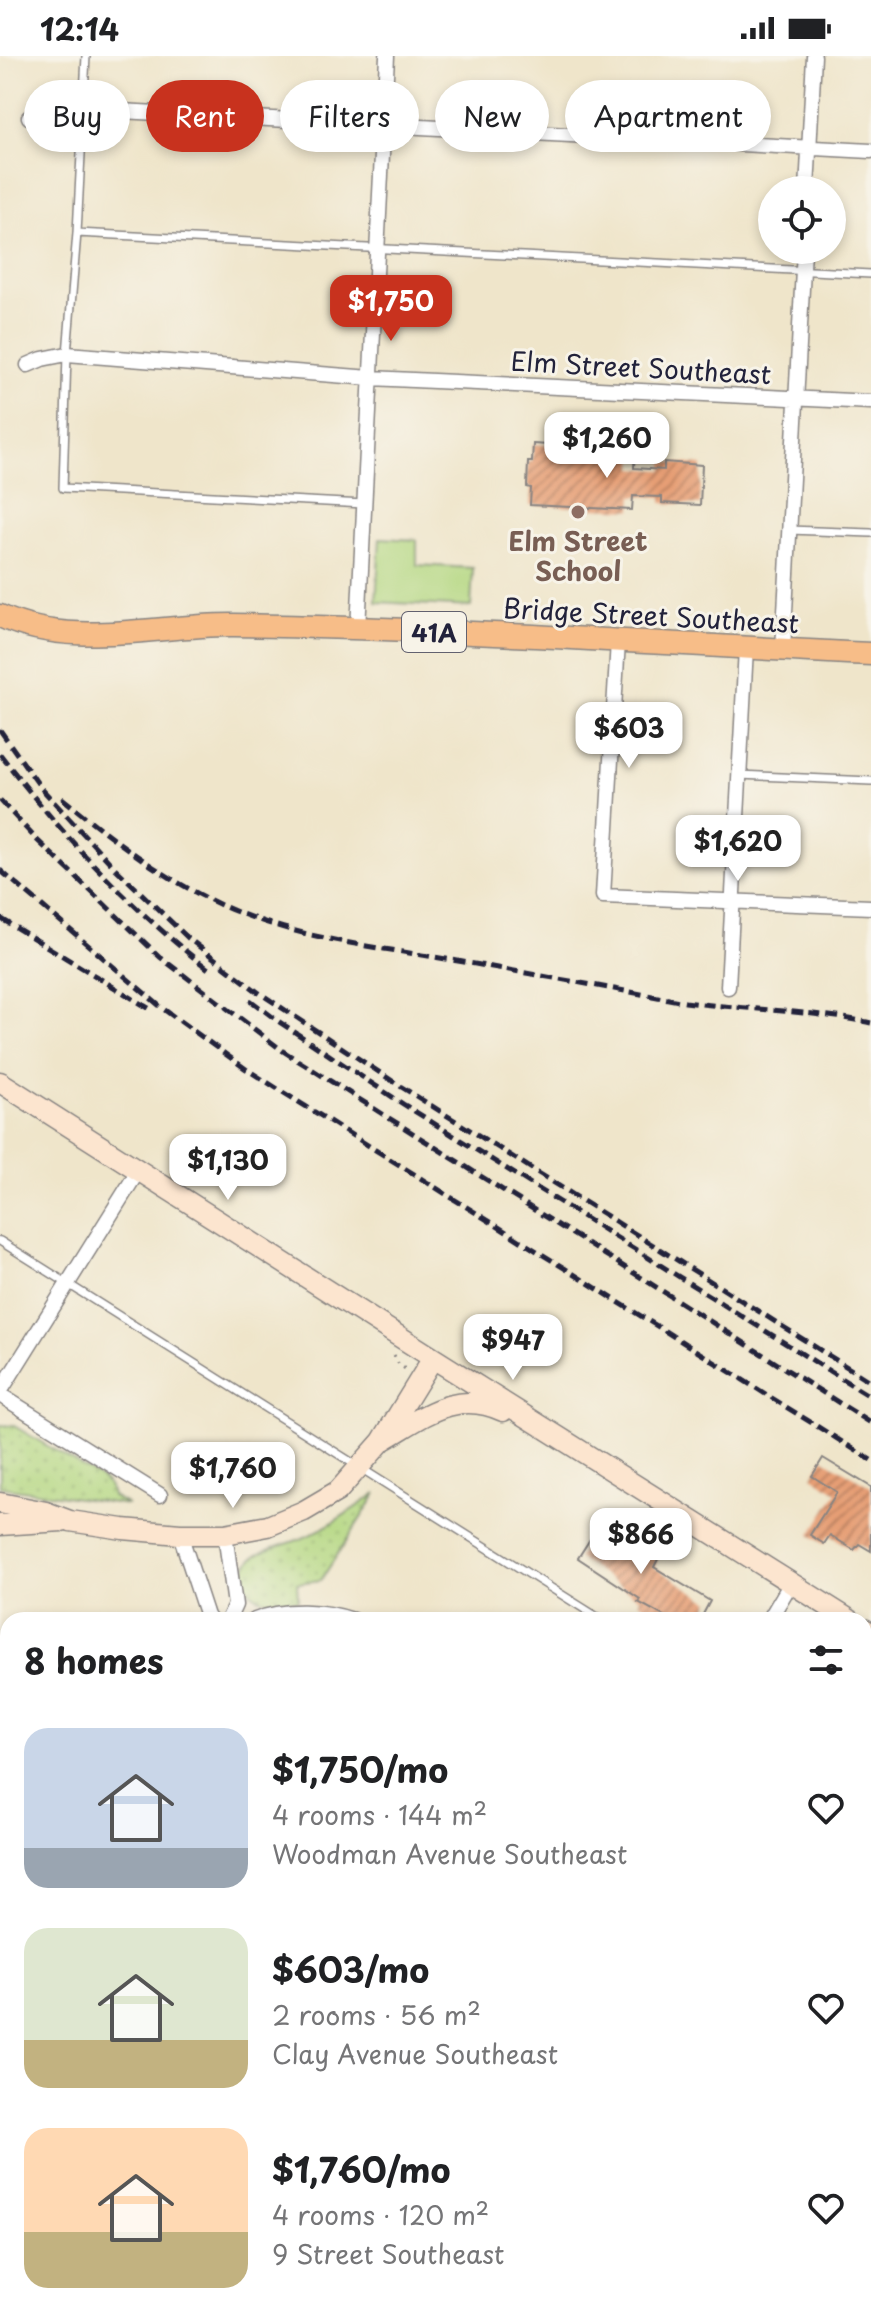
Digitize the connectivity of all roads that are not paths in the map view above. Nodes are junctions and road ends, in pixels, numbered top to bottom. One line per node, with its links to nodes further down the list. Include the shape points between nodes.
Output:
1 (86, 56): 4 (lane)
2 (387, 56): 5 (street)
3 (814, 56): 9 (street)
4 (85, 80)
5 (386, 80)
6 (130, 112): 7 (street)
7 (280, 120)
8 (419, 127): 9 (street)
9 (809, 147): 10 (street); 13 (street)
10 (871, 151)
11 (81, 152): 14 (lane)
12 (382, 152): 15 (street)
13 (808, 176)
14 (77, 233): 15 (lane); 19 (lane)
15 (377, 248): 17 (lane); 21 (street)
16 (803, 264): 17 (street)
17 (803, 270): 18 (lane); 22 (street)
18 (871, 274)
19 (67, 354): 20 (street, Elm Street Southeast); 21 (street, Elm Street Southeast); 24 (lane, via 63,488)
20 (28, 365)
21 (371, 378): 22 (street, Elm Street Southeast); 24 (street)
22 (796, 399): 23 (street, Elm Street Southeast); 25 (street)
23 (871, 402)
24 (364, 504): 28 (street)
25 (789, 530): 26 (lane); 31 (street)
26 (871, 533)
27 (0, 616): 28 (main road, Bridge Street Southeast / 41A, via 38,627 104,634 231,625)
28 (358, 629): 29 (main road, Bridge Street Southeast / 41A)
29 (618, 641): 30 (main road, Bridge Street Southeast / 41A); 35 (street, via 603,896)
30 (746, 648): 31 (main road, Bridge Street Southeast / 41A); 33 (street)
31 (783, 650): 32 (main road, Bridge Street Southeast / 41A)
32 (871, 654)
33 (739, 775): 34 (lane); 35 (street)
34 (871, 781)
35 (732, 901): 36 (street); 37 (street)
36 (871, 907)
37 (728, 987)
38 (0, 1082): 39 (street)
39 (138, 1171): 41 (street); 42 (street)
40 (0, 1241): 41 (lane)
41 (67, 1284): 43 (street); 46 (lane)
42 (433, 1358): 44 (street); 45 (street)
43 (0, 1393): 47 (street)
44 (382, 1441): 45 (street, via 445,1406 464,1402 490,1405); 46 (street)
45 (570, 1443): 53 (street)
46 (361, 1468): 52 (street, via 338,1491 304,1511 268,1526); 56 (lane)
47 (160, 1495)
48 (0, 1503): 49 (street)
49 (70, 1521): 50 (street); 51 (street)
50 (0, 1525)
51 (180, 1534): 52 (street); 54 (street)
52 (225, 1534): 55 (street)
53 (791, 1583): 57 (street); 58 (street)
54 (206, 1612)
55 (232, 1612)
56 (589, 1612)
57 (774, 1612)
58 (837, 1612)

